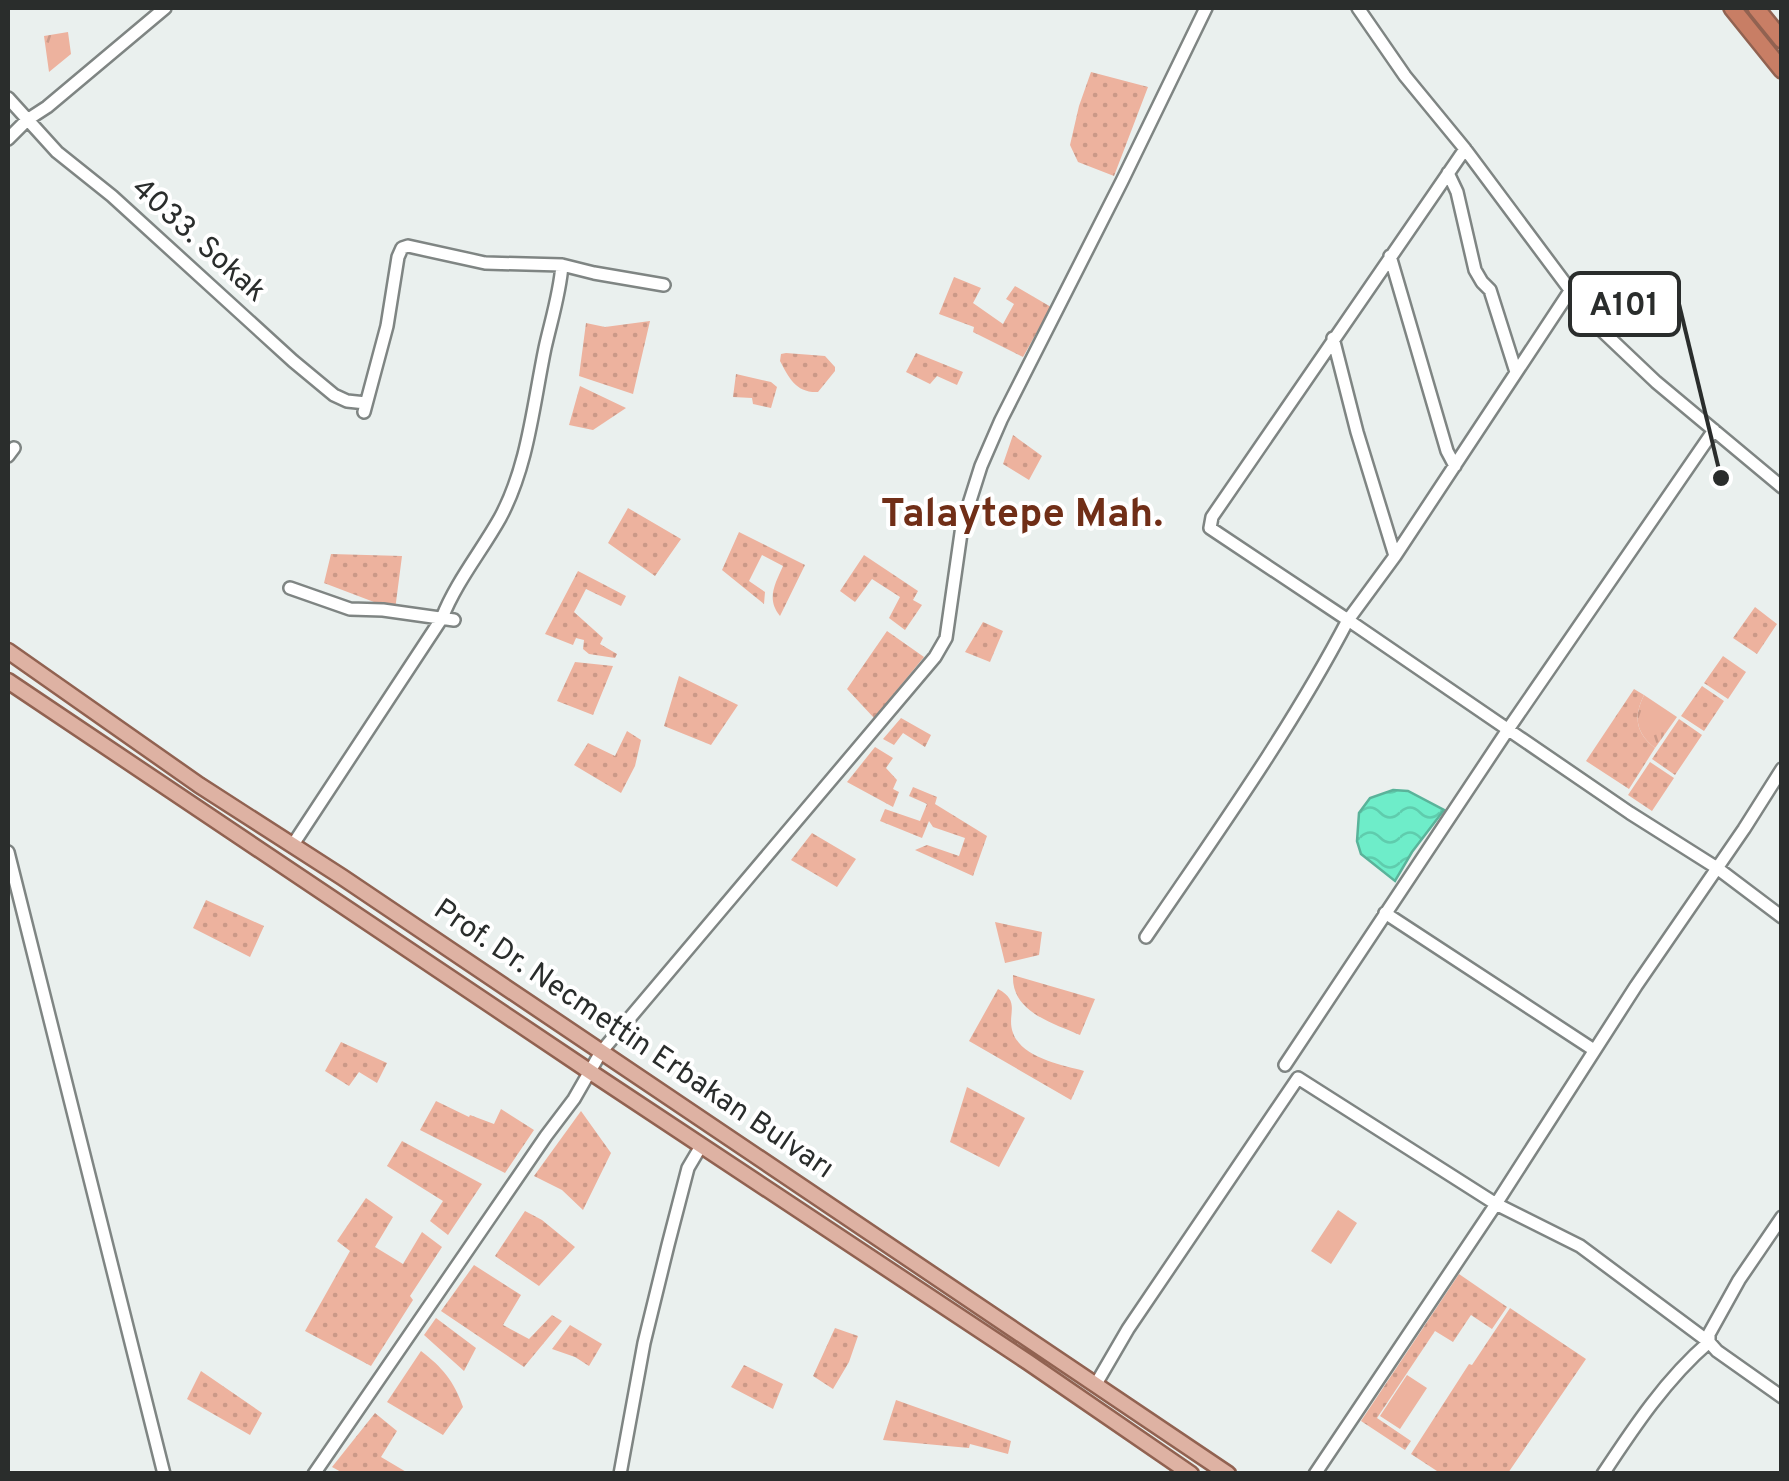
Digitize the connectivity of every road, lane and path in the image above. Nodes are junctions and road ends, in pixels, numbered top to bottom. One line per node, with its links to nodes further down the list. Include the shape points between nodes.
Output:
1 (165, 8): 9 (street)
2 (1206, 8): 37 (street, via 981,466 962,526 946,638 936,658)
3 (1358, 8): 11 (street)
4 (1732, 8): 7 (highway)
5 (1756, 8): 6 (highway)
6 (1782, 40)
7 (1782, 70)
8 (8, 98): 9 (street, 4033. Sokak)
9 (27, 120): 10 (street); 14 (street, 4033. Sokak, via 293,361 334,394 365,408 402,248 485,263)
10 (8, 139)
11 (1464, 148): 12 (street); 16 (street)
12 (1448, 172): 13 (street); 18 (street, via 1475,270 1490,290)
13 (1390, 256): 17 (street); 20 (street)
14 (562, 265): 15 (street); 24 (street, via 518,480 450,598)
15 (664, 285)
16 (1570, 290): 18 (street); 19 (street, via 1597,326)
17 (1333, 338): 22 (street); 25 (street, via 1210,523 1214,533)
18 (1516, 372): 20 (street)
19 (1714, 430): 21 (street); 28 (street)
20 (1455, 466): 22 (street)
21 (1782, 487)
22 (1396, 556): 25 (street)
23 (290, 588): 24 (street, via 350,609)
24 (448, 619): 30 (street)
25 (1348, 620): 28 (street); 35 (street, via 1261,767)
26 (8, 651): 30 (main road, Prof. Dr. Necmettin Erbakan Bulvarı)
27 (8, 681): 39 (main road, Prof. Dr. Necmettin Erbakan Bulvarı)
28 (1509, 728): 32 (street); 33 (street)
29 (1782, 769): 32 (street)
30 (292, 846): 37 (main road, Prof. Dr. Necmettin Erbakan Bulvarı)
31 (8, 852): 46 (street)
32 (1718, 868): 34 (street); 36 (street)
33 (1385, 913): 36 (street); 38 (street)
34 (1782, 918)
35 (1146, 938)
36 (1594, 1050): 41 (street)
37 (601, 1052): 39 (street); 44 (main road, Prof. Dr. Necmettin Erbakan Bulvarı)
38 (1285, 1064)
39 (589, 1072): 40 (main road, Prof. Dr. Necmettin Erbakan Bulvarı); 47 (street)
40 (702, 1146): 48 (street, via 688,1168 668,1245); 49 (main road, Prof. Dr. Necmettin Erbakan Bulvarı)
41 (1496, 1204): 43 (street, via 1580,1246); 44 (street, via 1298,1078); 51 (street)
42 (1782, 1217): 43 (street, via 1739,1280)
43 (1709, 1342): 45 (street); 52 (street, via 1686,1362)
44 (1096, 1384): 50 (main road, Prof. Dr. Necmettin Erbakan Bulvarı)
45 (1782, 1396)
46 (164, 1474)
47 (314, 1474)
48 (620, 1474)
49 (1191, 1474)
50 (1228, 1474)
51 (1315, 1474)
52 (1603, 1474)

